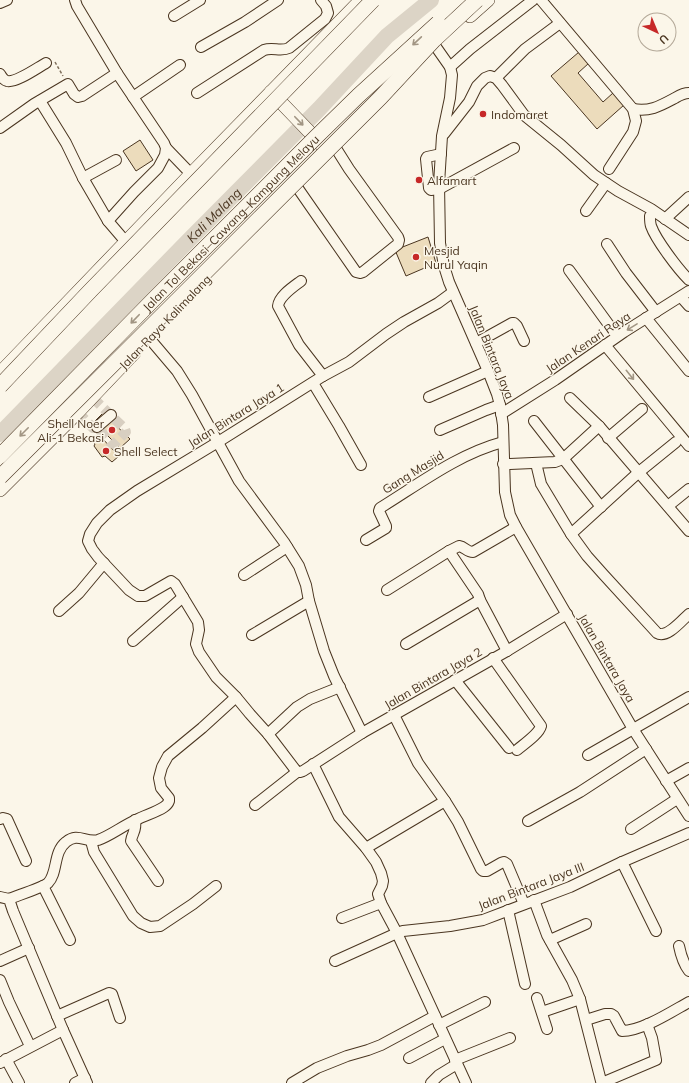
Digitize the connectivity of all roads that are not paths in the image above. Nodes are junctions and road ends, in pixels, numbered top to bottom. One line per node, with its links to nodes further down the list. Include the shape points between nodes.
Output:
1 (7, 0): 13 (street)
2 (75, 0): 21 (street)
3 (200, 0): 14 (street)
4 (278, 0): 16 (street)
5 (321, 0): 25 (street, via 328,13 325,19 289,48 264,50)
6 (361, 0): 24 (main road)
7 (373, 0): 70 (highway, bridge)
8 (470, 0): 85 (highway, Jalan Tol Bekasi–Cawang–Kampung Melayu, one-way to 85, bridge, via 433,26 358,96)
9 (477, 0): 91 (highway, bridge, via 434,40 381,97)
10 (488, 0): 17 (main road, Jalan Raya Kalimalang)
11 (533, 0): 20 (street)
12 (541, 0): 15 (street)
13 (0, 3)
14 (174, 16)
15 (560, 23): 23 (street, via 525,49); 29 (street)
16 (201, 47)
17 (436, 47): 20 (street); 32 (main road, Jalan Raya Kalimalang, via 422,51); 35 (main road, Jalan Raya Kalimalang, via 396,92)
18 (46, 63): 22 (street, via 9,81)
19 (180, 65): 27 (street)
20 (450, 67): 31 (street, Jalan Bintara Jaya, via 450,98)
21 (117, 73): 27 (street); 28 (street, via 82,96 74,94 68,84)
22 (0, 74)
23 (496, 78): 31 (street, via 485,78 477,86 469,102); 41 (street, via 524,115)
24 (271, 92): 32 (main road, one-way to 32); 39 (main road)
25 (197, 93)
26 (689, 93): 29 (street, via 652,109)
27 (133, 97): 33 (street)
28 (40, 101): 30 (street); 40 (street)
29 (633, 109): 38 (street, via 636,121 633,132)
30 (0, 128)
31 (442, 136): 36 (street, Jalan Bintara Jaya)
32 (317, 140): 35 (main road)
33 (166, 148): 39 (street); 48 (street, via 158,168)
34 (514, 148): 43 (street)
35 (334, 152): 42 (main road, Jalan Raya Kalimalang); 42 (street, via 398,237 398,244 363,272 356,272)
36 (441, 154): 43 (street, Jalan Bintara Jaya); 43 (street, via 426,159 428,188)
37 (116, 160): 40 (street)
38 (609, 169)
39 (191, 174): 50 (main road)
40 (83, 178): 48 (street)
41 (606, 183): 45 (street); 47 (street)
42 (297, 187): 61 (main road, Jalan Raya Kalimalang)
43 (439, 189): 55 (street, Jalan Bintara Jaya, via 440,243 444,266)
44 (689, 197): 47 (street)
45 (586, 211)
46 (650, 216): 53 (street, via 655,235)
47 (665, 219): 49 (street)
48 (108, 221): 50 (street)
49 (689, 234)
50 (126, 242): 67 (main road)
51 (607, 244): 58 (street)
52 (569, 270): 60 (street)
53 (689, 280)
54 (301, 281): 68 (street, via 278,301 278,306 299,345)
55 (453, 292): 63 (street, Jalan Bintara Jaya); 68 (street, Jalan Bintara Jaya 1)
56 (685, 294): 57 (street); 58 (street, Jalan Kenari Raya)
57 (689, 306)
58 (656, 312): 59 (street, Jalan Kenari Raya)
59 (646, 318): 60 (street, Jalan Kenari Raya, one-way to 60); 66 (street)
60 (617, 336): 64 (street, Jalan Kenari Raya)
61 (149, 338): 82 (street, via 177,371); 93 (main road, Jalan Raya Kalimalang)
62 (524, 341): 63 (street, via 517,326 512,323)
63 (476, 342): 65 (street, Jalan Bintara Jaya)
64 (606, 344): 73 (street, Jalan Kenari Raya, via 530,396); 80 (street, one-way to 80)
65 (488, 371): 71 (street); 73 (street, Jalan Bintara Jaya)
66 (689, 371)
67 (0, 373)
68 (323, 376): 69 (street, Jalan Bintara Jaya 1)
69 (313, 383): 82 (street, Jalan Bintara Jaya 1); 89 (street)
70 (0, 386)
71 (429, 397)
72 (570, 398): 77 (street)
73 (501, 409): 79 (street, Jalan Kenari Raya, via 486,410); 83 (street, Jalan Bintara Jaya)
74 (642, 409): 81 (street)
75 (111, 415): 78 (street)
76 (534, 421): 86 (street)
77 (599, 426): 81 (street); 86 (street)
78 (98, 428)
79 (440, 430)
80 (682, 437): 84 (street); 90 (street)
81 (608, 438): 90 (street)
82 (218, 442): 100 (street, via 239,481); 102 (street, Jalan Bintara Jaya 1, via 137,491 110,510 97,523 88,541)
83 (503, 442): 88 (street, Jalan Bintara Jaya); 99 (street, Gang Masjid, via 452,463 380,508 386,528)
84 (689, 446)
85 (0, 456)
86 (563, 459): 87 (street); 95 (street)
87 (536, 463): 88 (street); 98 (street, via 541,484)
88 (503, 464): 96 (street, Jalan Bintara Jaya, via 506,498)
89 (361, 465)
90 (639, 472): 94 (street); 95 (street)
91 (0, 477)
92 (689, 489): 94 (street)
93 (0, 490)
94 (668, 506): 97 (street)
95 (601, 507): 98 (street)
96 (516, 527): 101 (street, via 473,552 459,546); 109 (street, Jalan Bintara Jaya)
97 (689, 531)
98 (571, 534): 110 (street, via 603,574 660,634 668,633)
99 (366, 540)
100 (287, 547): 103 (street); 106 (street, via 299,566)
101 (449, 551): 104 (street); 107 (street)
102 (104, 563): 105 (street, Jalan Bintara Jaya 1, via 138,596 145,596 171,581); 108 (street)
103 (244, 575)
104 (388, 590)
105 (183, 597): 112 (street); 118 (street, Jalan Bintara Jaya 1, via 198,622 196,644 199,652 216,677)
106 (309, 600): 111 (street); 117 (street, via 324,651)
107 (480, 600): 113 (street); 114 (street)
108 (59, 611)
109 (567, 614): 114 (street, Jalan Bintara Jaya 2); 121 (street, Jalan Bintara Jaya)
110 (689, 614)
111 (252, 635)
112 (133, 641)
113 (406, 644)
114 (507, 651): 115 (street, Jalan Bintara Jaya 2)
115 (493, 658): 116 (street, Jalan Bintara Jaya 2); 116 (street, via 541,726 536,734 513,749)
116 (455, 680): 120 (street, Jalan Bintara Jaya 2)
117 (340, 687): 122 (street, via 297,707); 123 (street)
118 (236, 697): 122 (street, Jalan Bintara Jaya 1); 135 (street, via 168,756 159,778 169,803)
119 (689, 697): 121 (street)
120 (394, 715): 123 (street, Jalan Bintara Jaya 2); 131 (street, via 418,763)
121 (633, 729): 124 (street, Jalan Bintara Jaya); 125 (street)
122 (268, 734): 128 (street, Jalan Bintara Jaya 1)
123 (362, 734): 126 (street, Jalan Bintara Jaya 2)
124 (646, 749): 129 (street, Jalan Bintara Jaya); 136 (street, via 580,792)
125 (588, 755)
126 (313, 764): 128 (street); 140 (street, via 339,817)
127 (689, 768): 129 (street)
128 (297, 772): 132 (street)
129 (666, 781): 130 (street, Jalan Bintara Jaya)
130 (678, 799): 133 (street, Jalan Bintara Jaya); 137 (street)
131 (445, 801): 140 (street); 147 (street, via 481,869 487,871 501,863 507,864)
132 (255, 805)
133 (689, 816)
134 (0, 819): 141 (street, via 7,819)
135 (135, 820): 139 (street, via 102,838); 143 (street, via 136,827 131,841)
136 (528, 821)
137 (631, 829)
138 (689, 833): 142 (street, Jalan Bintara Jaya III)
139 (91, 841): 144 (street, via 75,837 65,842 58,853 52,878); 145 (street, via 94,852 133,916 150,927 160,926)
140 (366, 848): 148 (street, via 381,873 383,881 378,894)
141 (26, 861)
142 (622, 862): 147 (street, Jalan Bintara Jaya III, via 570,887); 152 (street)
143 (158, 881)
144 (43, 886): 146 (street); 154 (street)
145 (216, 886)
146 (4, 898): 157 (street, via 13,911)
147 (529, 902): 149 (street, Jalan Bintara Jaya III); 155 (street)
148 (381, 903): 150 (street); 153 (street)
149 (508, 910): 153 (street, Jalan Bintara Jaya III, via 483,920); 162 (street)
150 (342, 918)
151 (586, 924): 155 (street)
152 (656, 931)
153 (397, 933): 158 (street, Jalan Bintara Jaya III); 171 (street)
154 (70, 940)
155 (550, 940): 164 (street)
156 (680, 946): 160 (street, via 683,963)
157 (29, 948): 159 (street); 168 (street)
158 (335, 961)
159 (0, 962)
160 (689, 971)
161 (0, 980): 177 (street)
162 (525, 984)
163 (537, 998): 167 (street)
164 (580, 999): 167 (street); 170 (street)
165 (485, 1002): 171 (street)
166 (689, 1002): 172 (street)
167 (542, 1012): 173 (street)
168 (57, 1016): 169 (street, via 109,993 112,994); 174 (street)
169 (120, 1018)
170 (586, 1020): 172 (street, via 610,1014 614,1016 622,1031); 172 (street, via 602,1082 656,1060)
171 (437, 1021): 176 (street); 184 (street, via 317,1068)
172 (648, 1024)
173 (547, 1029)
174 (63, 1030): 177 (street); 181 (street)
175 (510, 1038): 180 (street)
176 (445, 1039): 178 (street); 180 (street)
177 (30, 1046): 179 (street)
178 (409, 1058)
179 (1, 1062): 182 (street)
180 (456, 1062): 185 (street); 186 (street)
181 (86, 1081): 183 (street)
182 (19, 1083)
183 (76, 1083)
184 (292, 1083)
185 (431, 1083)
186 (466, 1083)

